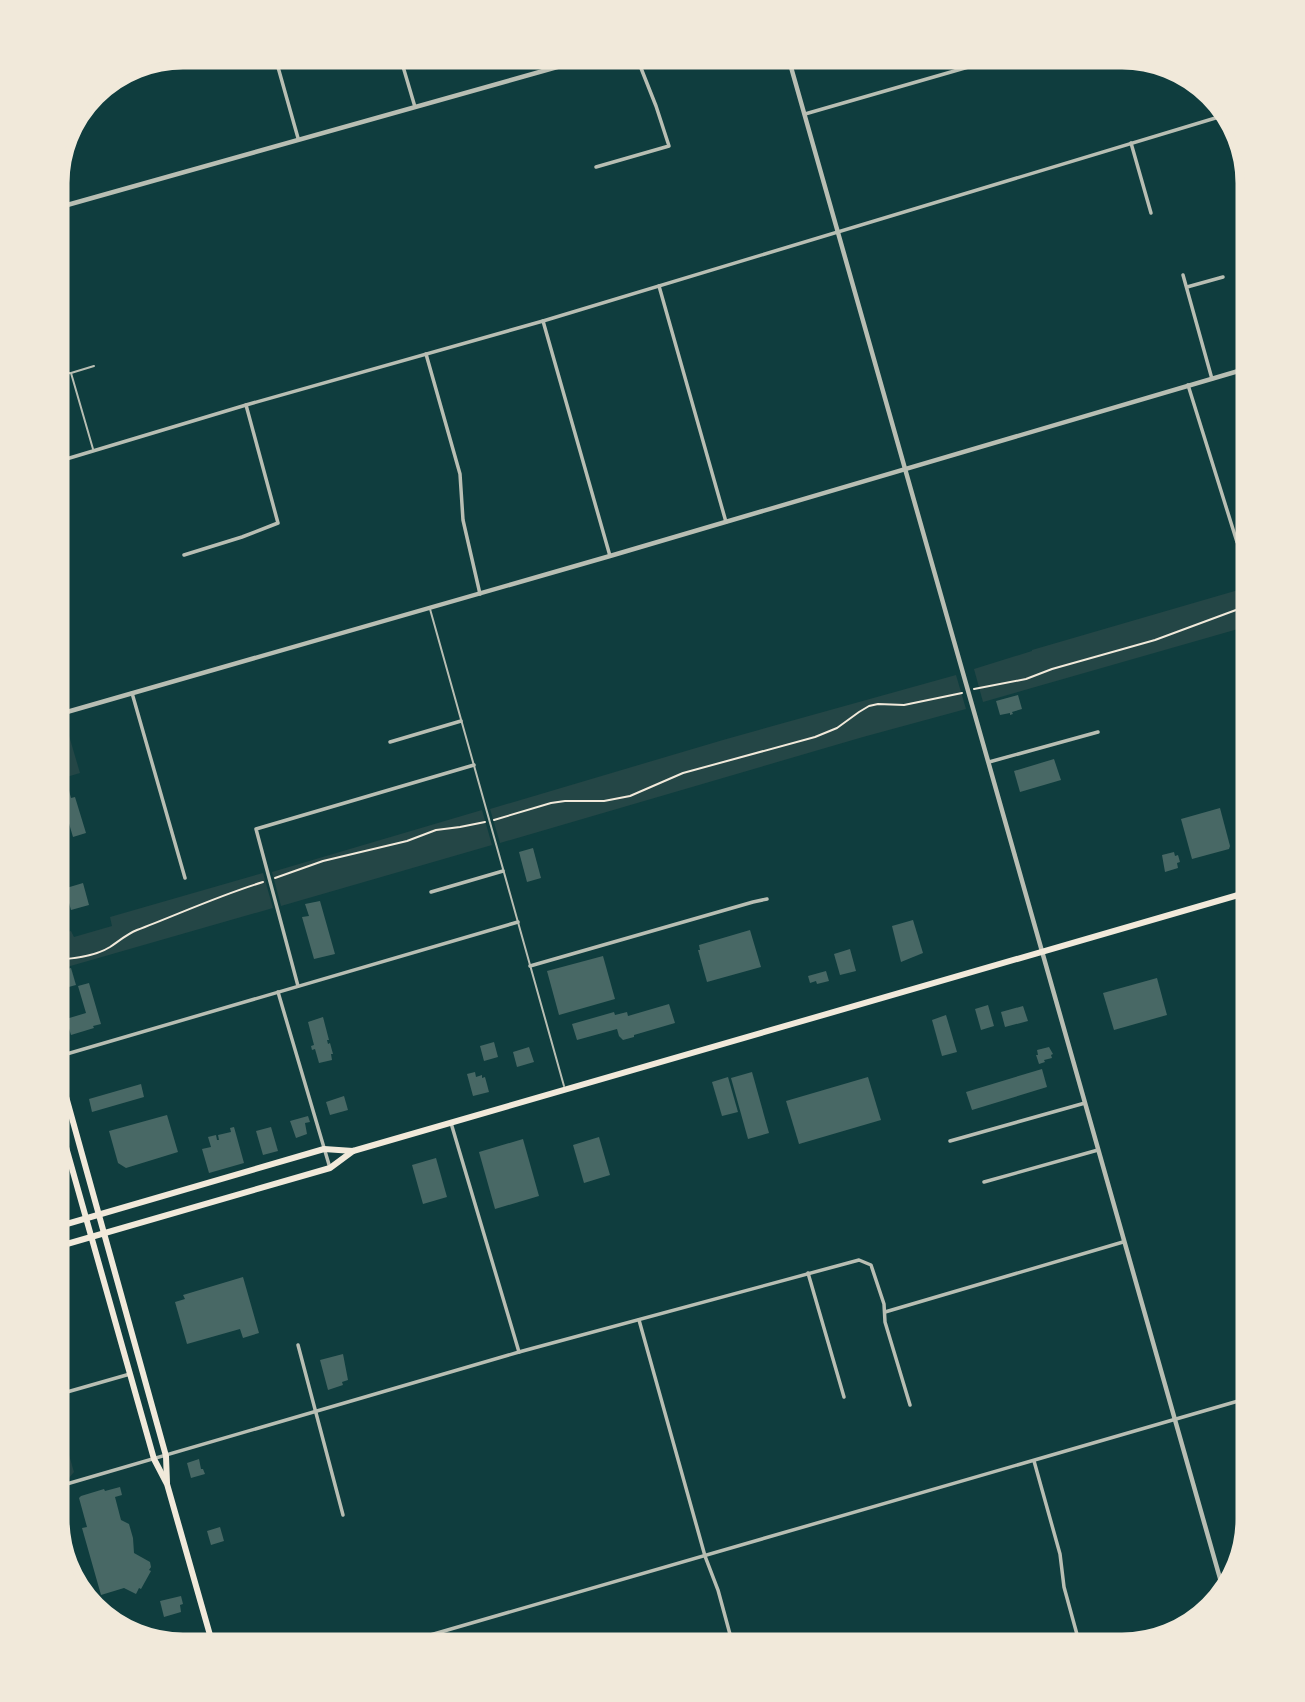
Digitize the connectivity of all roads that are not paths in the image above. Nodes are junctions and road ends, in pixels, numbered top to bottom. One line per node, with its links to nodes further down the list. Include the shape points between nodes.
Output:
1 (278, 65): 10 (street)
2 (403, 65): 7 (street)
3 (555, 65): 7 (street)
4 (639, 65): 12 (street, via 668,146)
5 (790, 65): 8 (street)
6 (975, 65): 8 (street)
7 (415, 107): 10 (street)
8 (804, 114): 15 (street)
9 (1220, 117): 11 (street)
10 (298, 138): 13 (street)
11 (1131, 143): 14 (street); 15 (street)
12 (596, 167)
13 (65, 205)
14 (1151, 213)
15 (838, 231): 18 (street); 31 (street)
16 (1183, 275): 19 (street)
17 (1223, 276): 19 (street)
18 (659, 286): 20 (street); 32 (street)
19 (1187, 287): 26 (street)
20 (543, 321): 21 (street); 35 (street)
21 (426, 354): 28 (street); 36 (street, via 460,474 463,520)
22 (94, 366): 24 (lane)
23 (1240, 371): 26 (street)
24 (71, 373): 25 (lane); 29 (lane)
25 (65, 375)
26 (1212, 379): 27 (street)
27 (1188, 385): 31 (street); 33 (street)
28 (246, 405): 29 (street); 34 (street, via 278,523)
29 (94, 450): 30 (street)
30 (65, 459)
31 (904, 469): 32 (street); 43 (street)
32 (726, 522): 35 (street)
33 (1240, 545)
34 (184, 555)
35 (610, 556): 36 (street)
36 (480, 594): 37 (street)
37 (430, 608): 38 (street); 40 (lane)
38 (132, 694): 39 (street); 46 (street)
39 (65, 713)
40 (461, 721): 42 (street); 44 (lane)
41 (1098, 732): 43 (street)
42 (390, 741)
43 (988, 763): 51 (street)
44 (474, 765): 45 (lane); 53 (street, via 256,830)
45 (503, 871): 47 (street); 50 (lane)
46 (185, 878)
47 (431, 892)
48 (1240, 895): 51 (main road)
49 (767, 899): 52 (street)
50 (518, 922): 52 (lane); 53 (street)
51 (1043, 952): 56 (main road); 58 (street)
52 (530, 966): 56 (lane)
53 (298, 986): 54 (street)
54 (278, 991): 55 (street); 62 (street)
55 (65, 1054)
56 (565, 1090): 59 (main road)
57 (65, 1093): 67 (main road)
58 (1085, 1103): 60 (street); 63 (street)
59 (451, 1123): 64 (main road); 78 (street)
60 (950, 1142)
61 (65, 1144): 68 (main road)
62 (324, 1149): 64 (main road); 65 (street); 67 (main road)
63 (1098, 1150): 66 (street); 72 (street)
64 (353, 1151): 65 (main road)
65 (330, 1168): 70 (main road)
66 (984, 1182)
67 (98, 1214): 68 (main road); 70 (main road)
68 (86, 1218): 69 (main road); 71 (main road)
69 (65, 1224)
70 (104, 1233): 71 (main road); 86 (main road)
71 (91, 1237): 73 (main road); 79 (main road)
72 (1123, 1241): 75 (street); 85 (street)
73 (65, 1244)
74 (808, 1273): 75 (street, via 859,1260 872,1265); 76 (street); 81 (street)
75 (885, 1312): 83 (street)
76 (639, 1320): 78 (street); 92 (street)
77 (298, 1345): 84 (street)
78 (519, 1352): 84 (street)
79 (130, 1374): 80 (street); 87 (main road)
80 (65, 1392)
81 (844, 1397)
82 (1240, 1401): 85 (street)
83 (909, 1405)
84 (316, 1411): 86 (street); 91 (street)
85 (1175, 1420): 88 (street); 93 (street)
86 (166, 1456): 87 (street); 90 (main road)
87 (154, 1460): 89 (street); 90 (main road)
88 (1034, 1461): 92 (street); 97 (street)
89 (65, 1484)
90 (167, 1485): 94 (main road)
91 (344, 1515)
92 (705, 1556): 95 (street); 96 (street)
93 (1221, 1584)
94 (210, 1637)
95 (427, 1637)
96 (731, 1637)
97 (1077, 1637)

